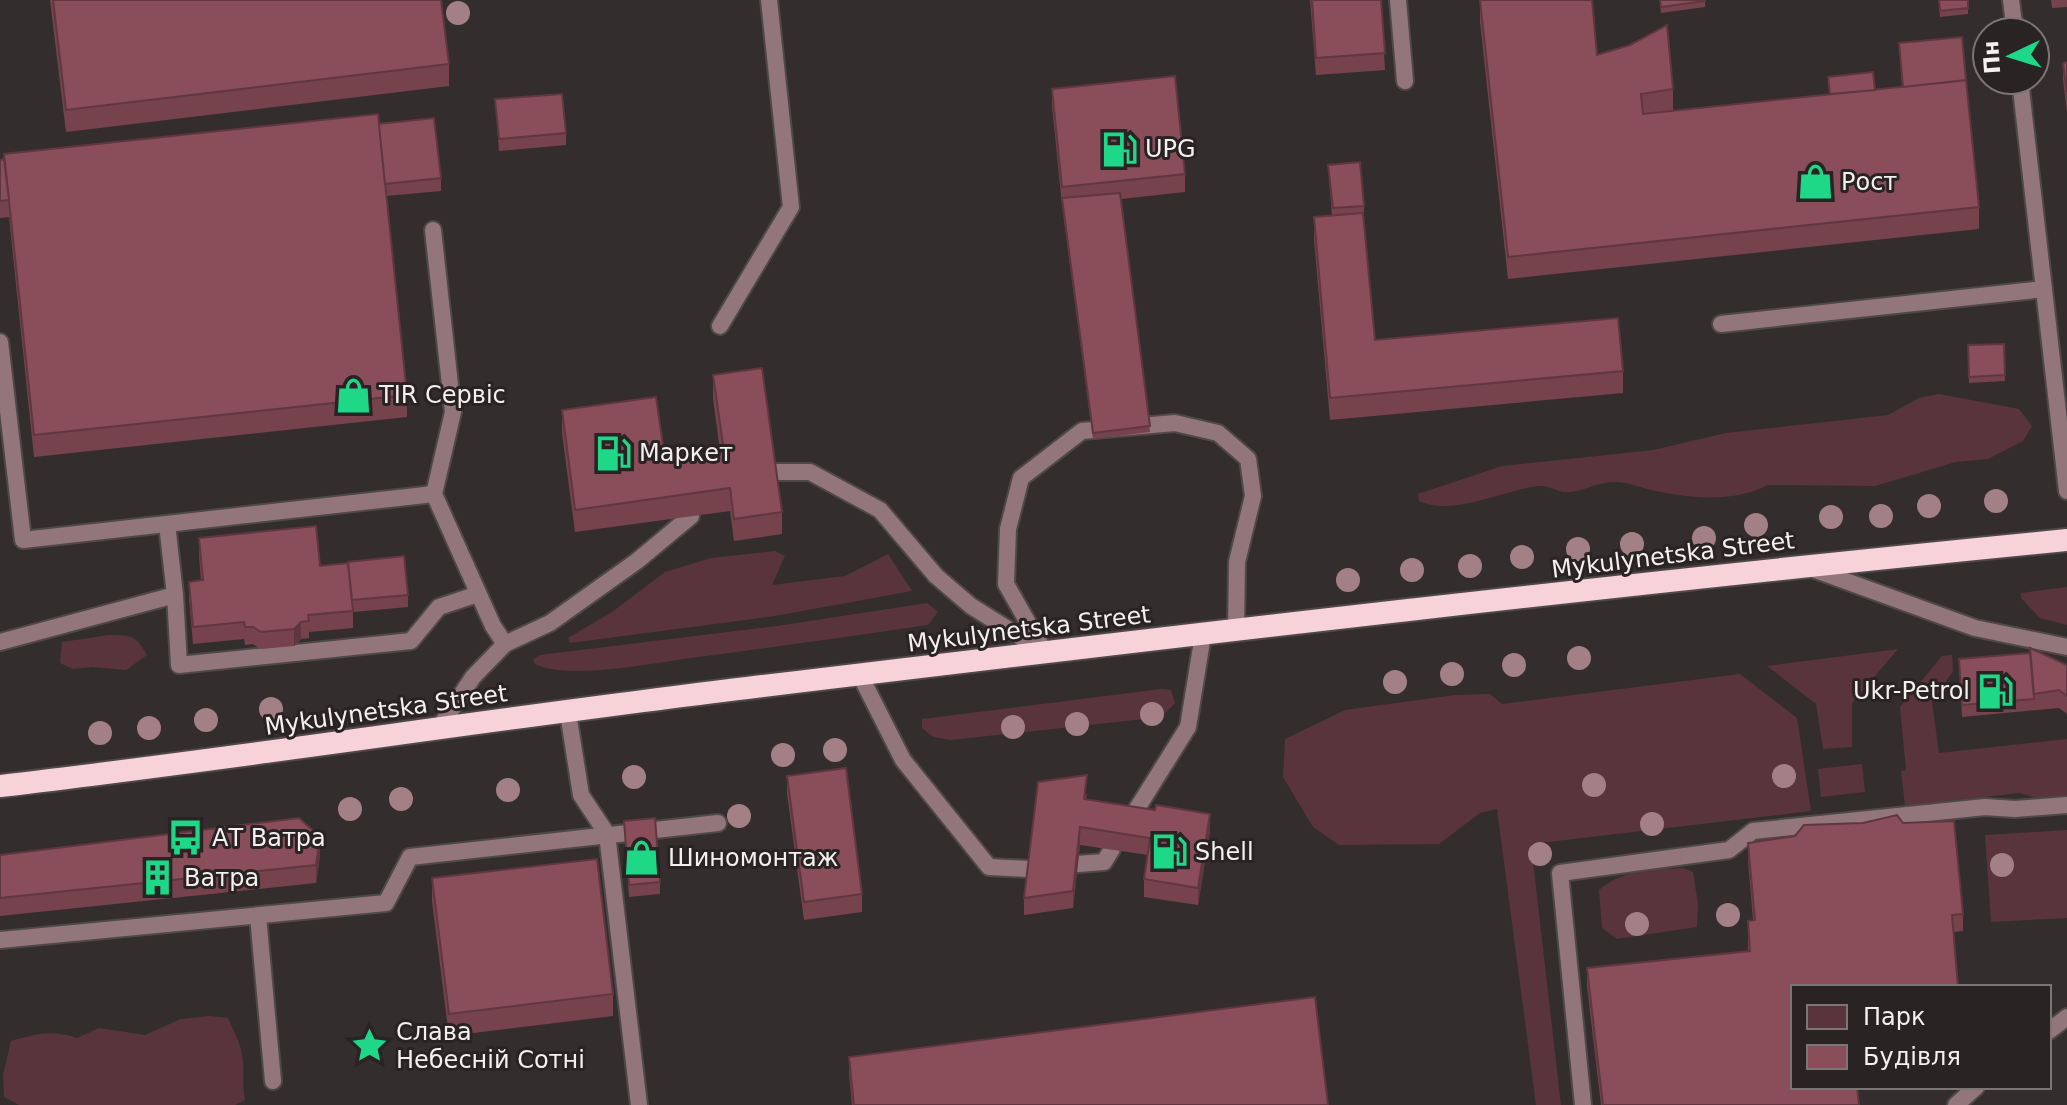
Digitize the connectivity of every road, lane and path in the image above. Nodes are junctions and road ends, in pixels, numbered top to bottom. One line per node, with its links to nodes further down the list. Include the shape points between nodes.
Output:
1 (769, 0): 8 (lane, via 791,207)
2 (1398, 0): 3 (lane)
3 (1405, 81)
4 (2022, 96): 6 (lane)
5 (433, 230): 12 (lane, via 453,412)
6 (2044, 289): 7 (lane); 11 (lane)
7 (1721, 324)
8 (720, 326)
9 (0, 342): 14 (lane, via 23,540)
10 (773, 472): 24 (lane, via 810,472 880,510 936,576 971,606)
11 (2067, 491)
12 (434, 494): 14 (lane); 17 (lane)
13 (691, 516): 22 (lane, via 550,623)
14 (167, 524): 18 (lane)
15 (2067, 540): 16 (highway, Mykulynetska Street)
16 (1805, 566): 19 (highway, Mykulynetska Street); 23 (lane, via 1975,628)
17 (478, 594): 18 (lane, via 439,607 411,641 179,665); 22 (lane)
18 (175, 595): 21 (lane)
19 (1236, 631): 20 (highway, Mykulynetska Street); 24 (lane, via 1237,562 1253,496 1248,459 1218,433 1175,423 1082,431 1021,478 1008,529 1006,584)
20 (1203, 635): 24 (highway, Mykulynetska Street); 31 (lane, via 1188,727)
21 (0, 642)
22 (505, 644): 27 (lane, via 473,677)
23 (2067, 647)
24 (1044, 651): 25 (highway, Mykulynetska Street)
25 (860, 675): 26 (highway, Mykulynetska Street); 35 (lane, via 903,760 989,867)
26 (568, 713): 27 (highway, Mykulynetska Street); 32 (lane, via 581,795)
27 (439, 728): 28 (highway, Mykulynetska Street)
28 (0, 786)
29 (2067, 805): 43 (lane, via 1985,807 1753,831 1729,850 1560,873)
30 (718, 823): 32 (lane)
31 (1128, 823)
32 (607, 834): 36 (lane, via 410,857 386,903); 42 (lane)
33 (1112, 849): 34 (lane, via 1104,862)
34 (1078, 864)
35 (1029, 869)
36 (258, 916): 37 (lane); 40 (lane)
37 (0, 940)
38 (2067, 1017): 39 (lane)
39 (2051, 1029)
40 (273, 1081)
41 (1974, 1089): 44 (lane)
42 (639, 1105)
43 (1583, 1105)
44 (1956, 1105)

